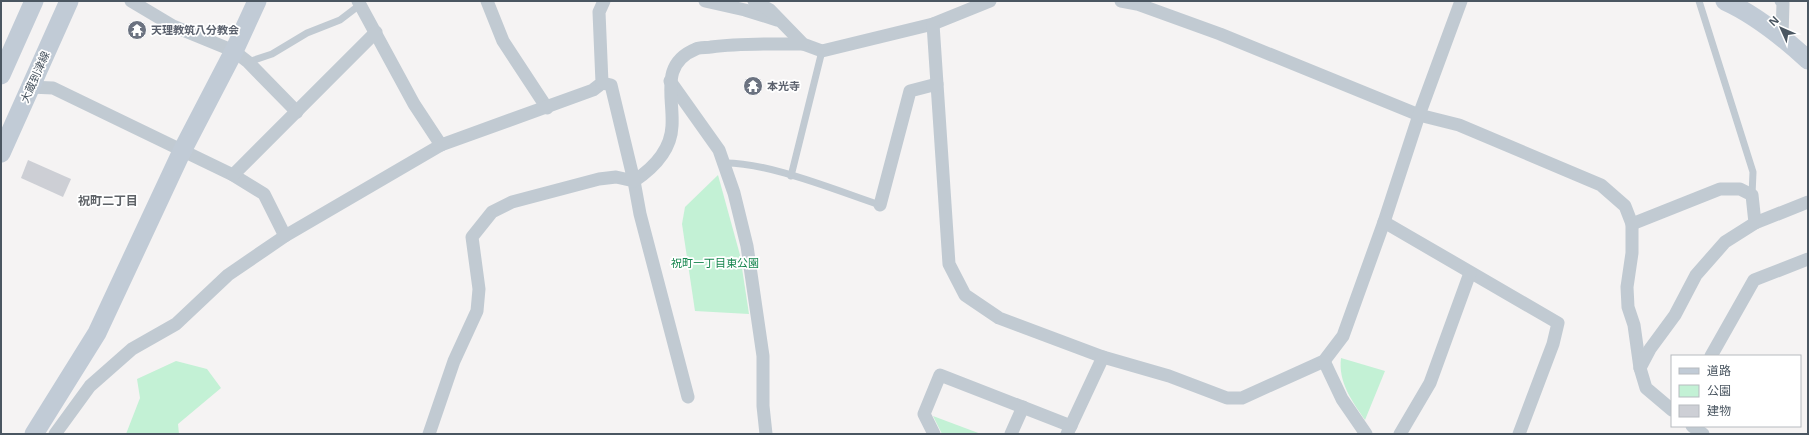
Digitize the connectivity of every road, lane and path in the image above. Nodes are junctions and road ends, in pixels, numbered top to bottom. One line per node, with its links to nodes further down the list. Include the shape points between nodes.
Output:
1 (34, 1): 25 (street)
2 (69, 1): 29 (street, 大蔵到津線)
3 (131, 1): 23 (street, via 173,26)
4 (257, 1): 23 (street)
5 (487, 1): 30 (street, via 504,41)
6 (604, 1): 27 (street, via 599,12)
7 (705, 1): 17 (street)
8 (754, 1): 17 (street, via 770,10)
9 (990, 1): 18 (street)
10 (1121, 1): 15 (street)
11 (1461, 1): 32 (street)
12 (1699, 1): 40 (lane, via 1753,172)
13 (1781, 1): 20 (street)
14 (361, 2): 19 (street); 23 (lane, via 340,20 306,33 272,54)
15 (1138, 3): 32 (street)
16 (1732, 3): 20 (street)
17 (781, 21): 21 (street)
18 (933, 24): 22 (street); 28 (street)
19 (376, 32): 31 (street); 33 (street, via 414,104)
20 (1782, 36): 24 (street)
21 (803, 44): 22 (street); 26 (street, via 728,45 696,49 677,62)
22 (822, 51): 38 (lane)
23 (241, 56): 31 (street); 34 (street)
24 (1808, 60)
25 (1, 76): 29 (street)
26 (670, 81): 36 (street, via 719,150); 39 (street, via 672,128 665,151 651,170)
27 (602, 83): 30 (street, via 593,90); 39 (street, via 611,85)
28 (937, 84): 42 (street, via 910,91); 50 (street, via 949,264 965,295 999,318)
29 (30, 87): 34 (street, via 53,88); 35 (street, 大蔵到津線)
30 (547, 108): 33 (street)
31 (297, 112): 37 (street)
32 (1419, 115): 43 (street); 45 (street, via 1459,125 1602,185 1625,206)
33 (441, 146): 46 (street)
34 (182, 151): 37 (street); 58 (street, via 96,332)
35 (1, 153)
36 (723, 163): 38 (lane, via 741,162); 61 (street, via 747,246 763,356)
37 (233, 175): 46 (street, via 264,194)
38 (791, 176): 42 (lane)
39 (634, 181): 53 (street, via 640,214); 60 (street, via 616,177 599,179 512,202 492,212 472,237 479,289 477,311 454,361)
40 (1752, 195): 44 (street); 45 (street, via 1740,189 1720,189)
41 (1808, 202): 44 (street)
42 (880, 205)
43 (1384, 222): 48 (street); 51 (street, via 1343,336)
44 (1755, 223): 52 (street, via 1725,242 1696,275 1675,315 1650,349)
45 (1632, 224): 52 (street, via 1628,307 1634,325)
46 (285, 236): 59 (street, via 228,275 176,324 132,349 90,386)
47 (1808, 259): 49 (street, via 1754,280)
48 (1470, 273): 65 (street, via 1430,383); 66 (street, via 1558,323 1553,344)
49 (1712, 355)
50 (1103, 357): 51 (street, via 1169,376 1227,398 1242,398); 57 (street)
51 (1324, 361): 64 (street, via 1342,399)
52 (1640, 368): 55 (street, via 1646,388)
53 (688, 397)
54 (1023, 407): 57 (street); 62 (street, via 940,375 924,414); 63 (street)
55 (1671, 409)
56 (1693, 427): 67 (street)
57 (1069, 430)
58 (34, 434)
59 (55, 434)
60 (429, 434)
61 (766, 434)
62 (934, 434)
63 (1011, 434)
64 (1366, 434)
65 (1400, 434)
66 (1519, 434)
67 (1703, 434)

